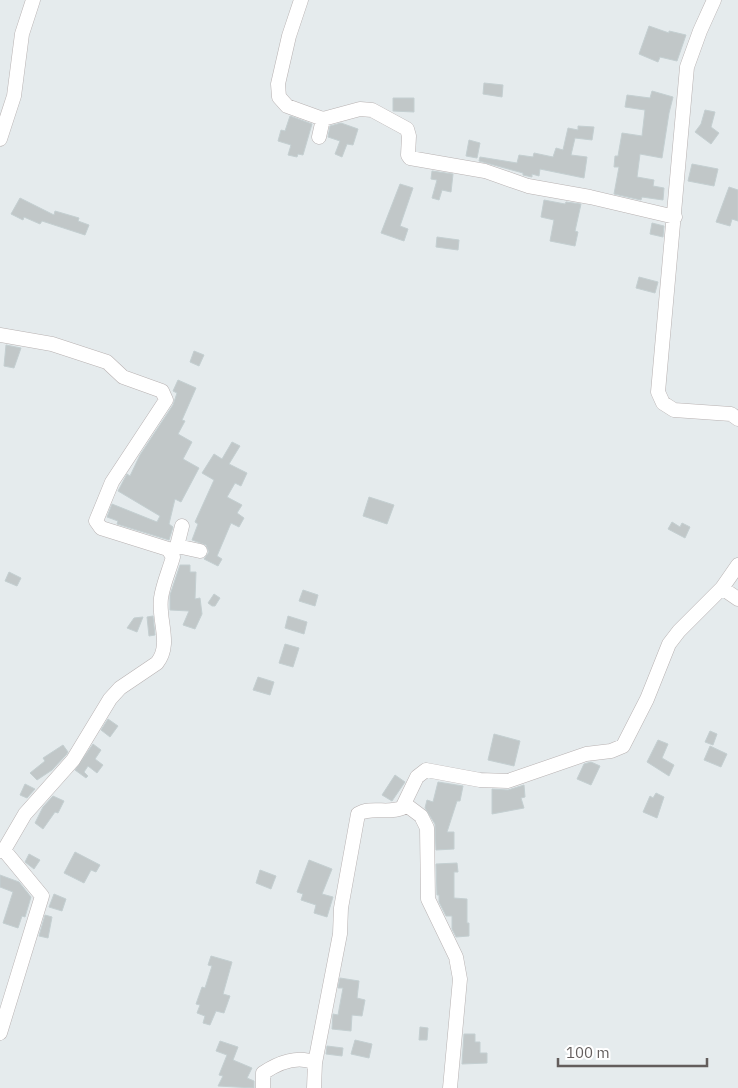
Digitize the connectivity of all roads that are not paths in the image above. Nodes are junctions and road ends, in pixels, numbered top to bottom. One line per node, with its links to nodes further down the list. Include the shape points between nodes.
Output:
1 (33, 0): 6 (street, via 22,34 14,96)
2 (301, 0): 4 (street, via 288,36 278,84 279,97 287,106)
3 (714, 0): 7 (street, via 688,67)
4 (323, 119): 5 (street); 7 (street, via 360,109 372,110 406,129 410,158 485,171 528,186)
5 (319, 137)
6 (0, 139)
7 (674, 217): 9 (street, via 658,392 663,404 674,410 731,414)
8 (0, 335): 11 (street, via 52,344 107,362 123,377 162,392 166,400 112,482 96,521 101,528)
9 (738, 418)
10 (182, 526): 11 (street)
11 (175, 550): 12 (street); 17 (street, via 161,598 165,645 162,658 110,699 73,760 25,814)
12 (200, 551)
13 (738, 565): 14 (street)
14 (722, 588): 15 (street); 16 (street, via 669,644 648,700 624,746 586,754 508,781 480,780 426,770 417,777)
15 (738, 599)
16 (405, 804): 19 (street, via 398,809 363,811 356,816 340,934); 22 (street, via 420,816 427,828 428,899 458,964 460,979)
17 (2, 851): 18 (street, via 42,896)
18 (0, 1033)
19 (315, 1063): 20 (street, via 294,1060 274,1066 263,1073); 21 (street)
20 (263, 1088)
21 (314, 1088)
22 (450, 1088)

